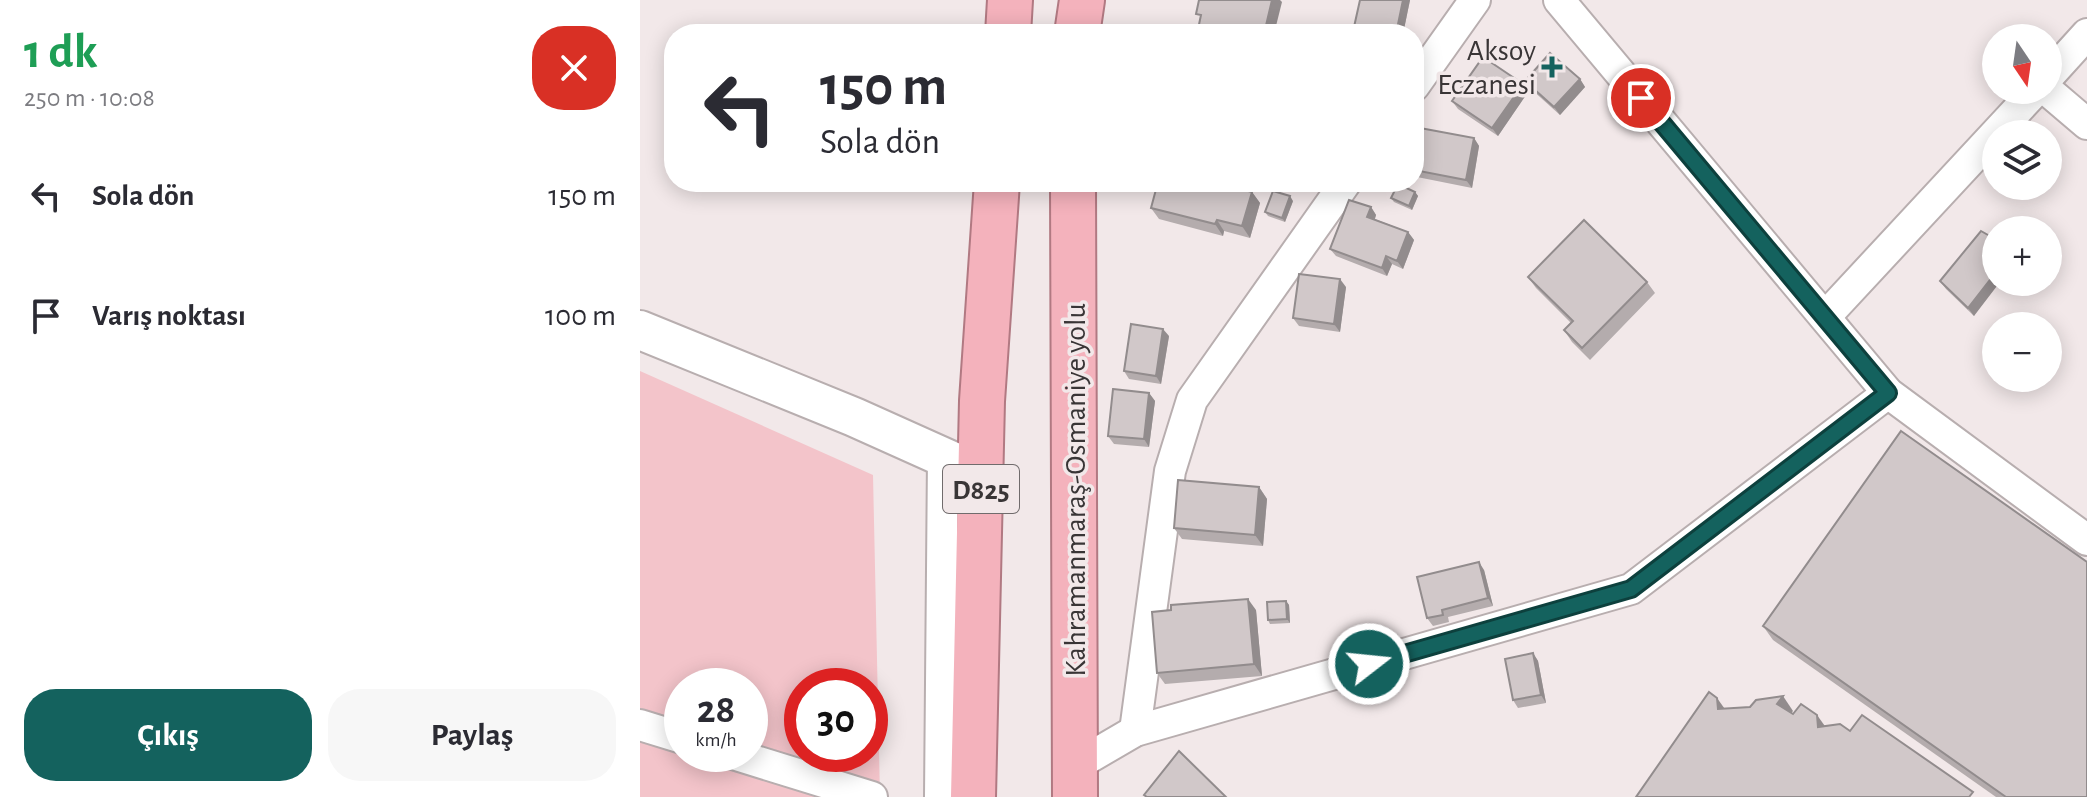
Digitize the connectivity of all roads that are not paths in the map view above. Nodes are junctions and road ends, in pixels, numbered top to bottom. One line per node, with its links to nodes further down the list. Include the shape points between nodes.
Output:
1 (1010, 0): 5 (highway)
2 (1082, 0): 6 (highway)
3 (1475, 0): 9 (street)
4 (1559, 0): 16 (street)
5 (1009, 24)
6 (1078, 24)
7 (2087, 34): 8 (street)
8 (2062, 62)
9 (1424, 72)
10 (2062, 103): 12 (street)
11 (2023, 104): 16 (street)
12 (2087, 124)
13 (996, 192): 19 (highway, D825, via 982,401)
14 (1073, 192): 25 (highway, Kahramanmaraş-Osmaniye yolu)
15 (1339, 192): 22 (street, via 1192,400 1170,471)
16 (1825, 317): 18 (street)
17 (640, 330): 19 (street)
18 (1888, 393): 20 (street); 22 (street, via 1631,589)
19 (962, 466): 27 (street); 28 (highway, D825)
20 (2087, 540)
21 (640, 725): 23 (street)
22 (1135, 731): 25 (street)
23 (664, 732)
24 (768, 765): 26 (street)
25 (1075, 782)
26 (872, 797)
27 (940, 797)
28 (973, 797)

